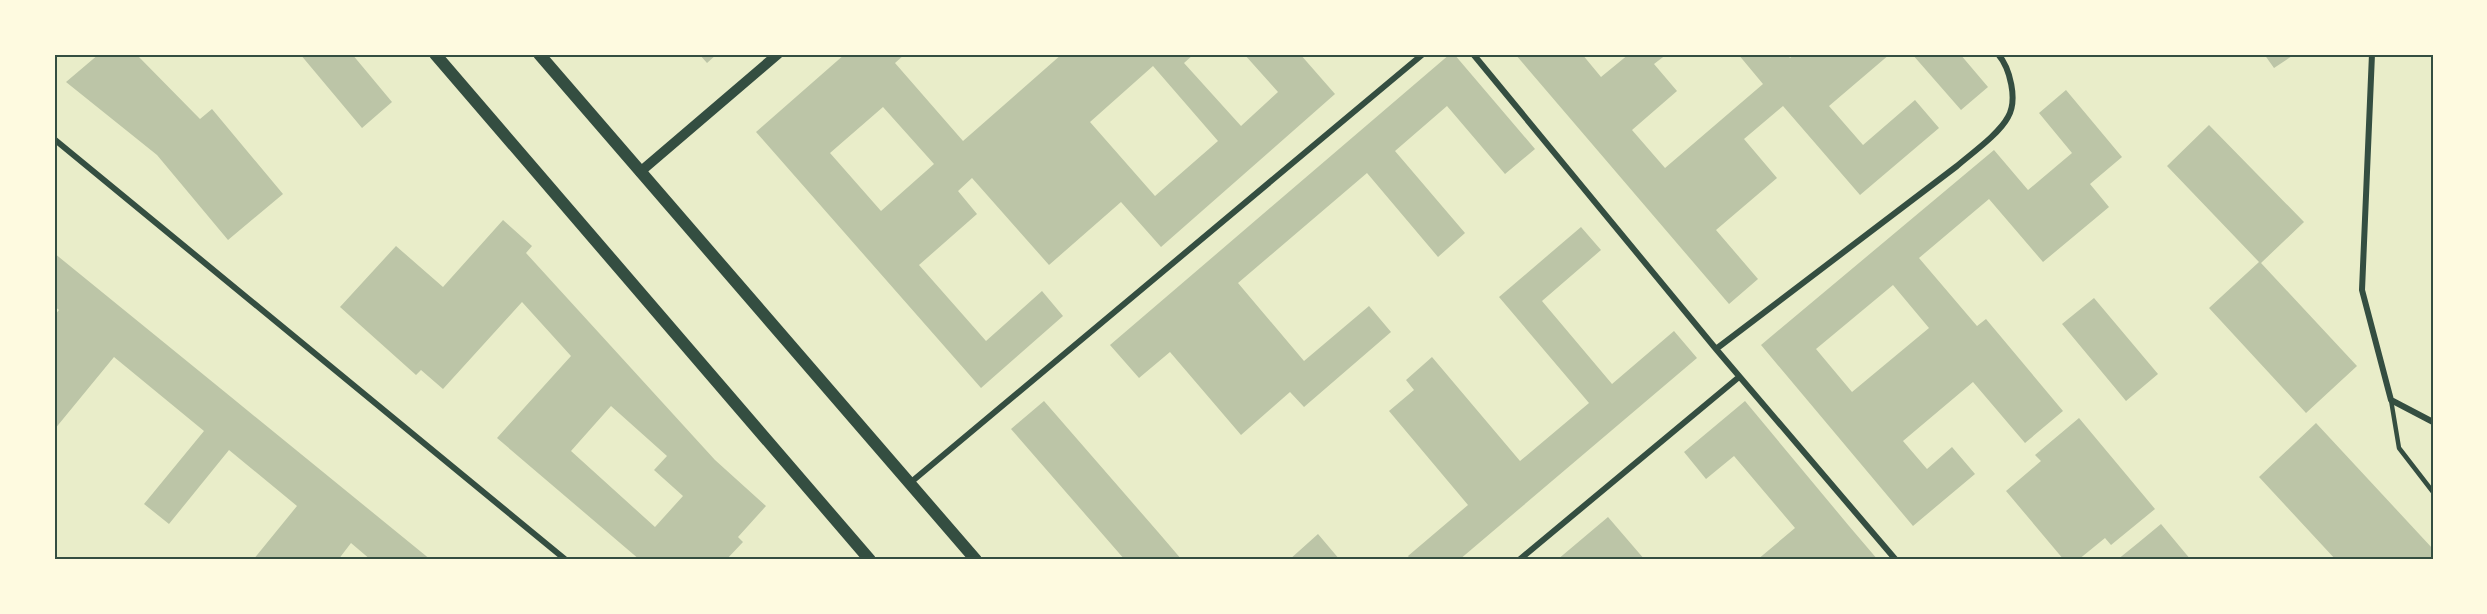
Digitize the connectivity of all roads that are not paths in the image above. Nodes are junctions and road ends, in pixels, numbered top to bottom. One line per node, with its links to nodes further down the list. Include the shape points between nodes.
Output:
1 (435, 54): 17 (main road)
2 (539, 54): 9 (main road)
3 (778, 54): 9 (street)
4 (1424, 54): 14 (street)
5 (1473, 54): 10 (street)
6 (1998, 54): 10 (street, via 2013,88 2009,116 1991,135 1957,166)
7 (2372, 54): 12 (street, via 2362,290)
8 (54, 139): 16 (street)
9 (640, 172): 14 (main road)
10 (1716, 349): 11 (street)
11 (1739, 377): 19 (street); 20 (street)
12 (2391, 400): 13 (street); 15 (lane, via 2398,448)
13 (2433, 422)
14 (909, 483): 18 (main road)
15 (2433, 492)
16 (566, 560)
17 (870, 560)
18 (976, 560)
19 (1519, 560)
20 (1896, 560)

